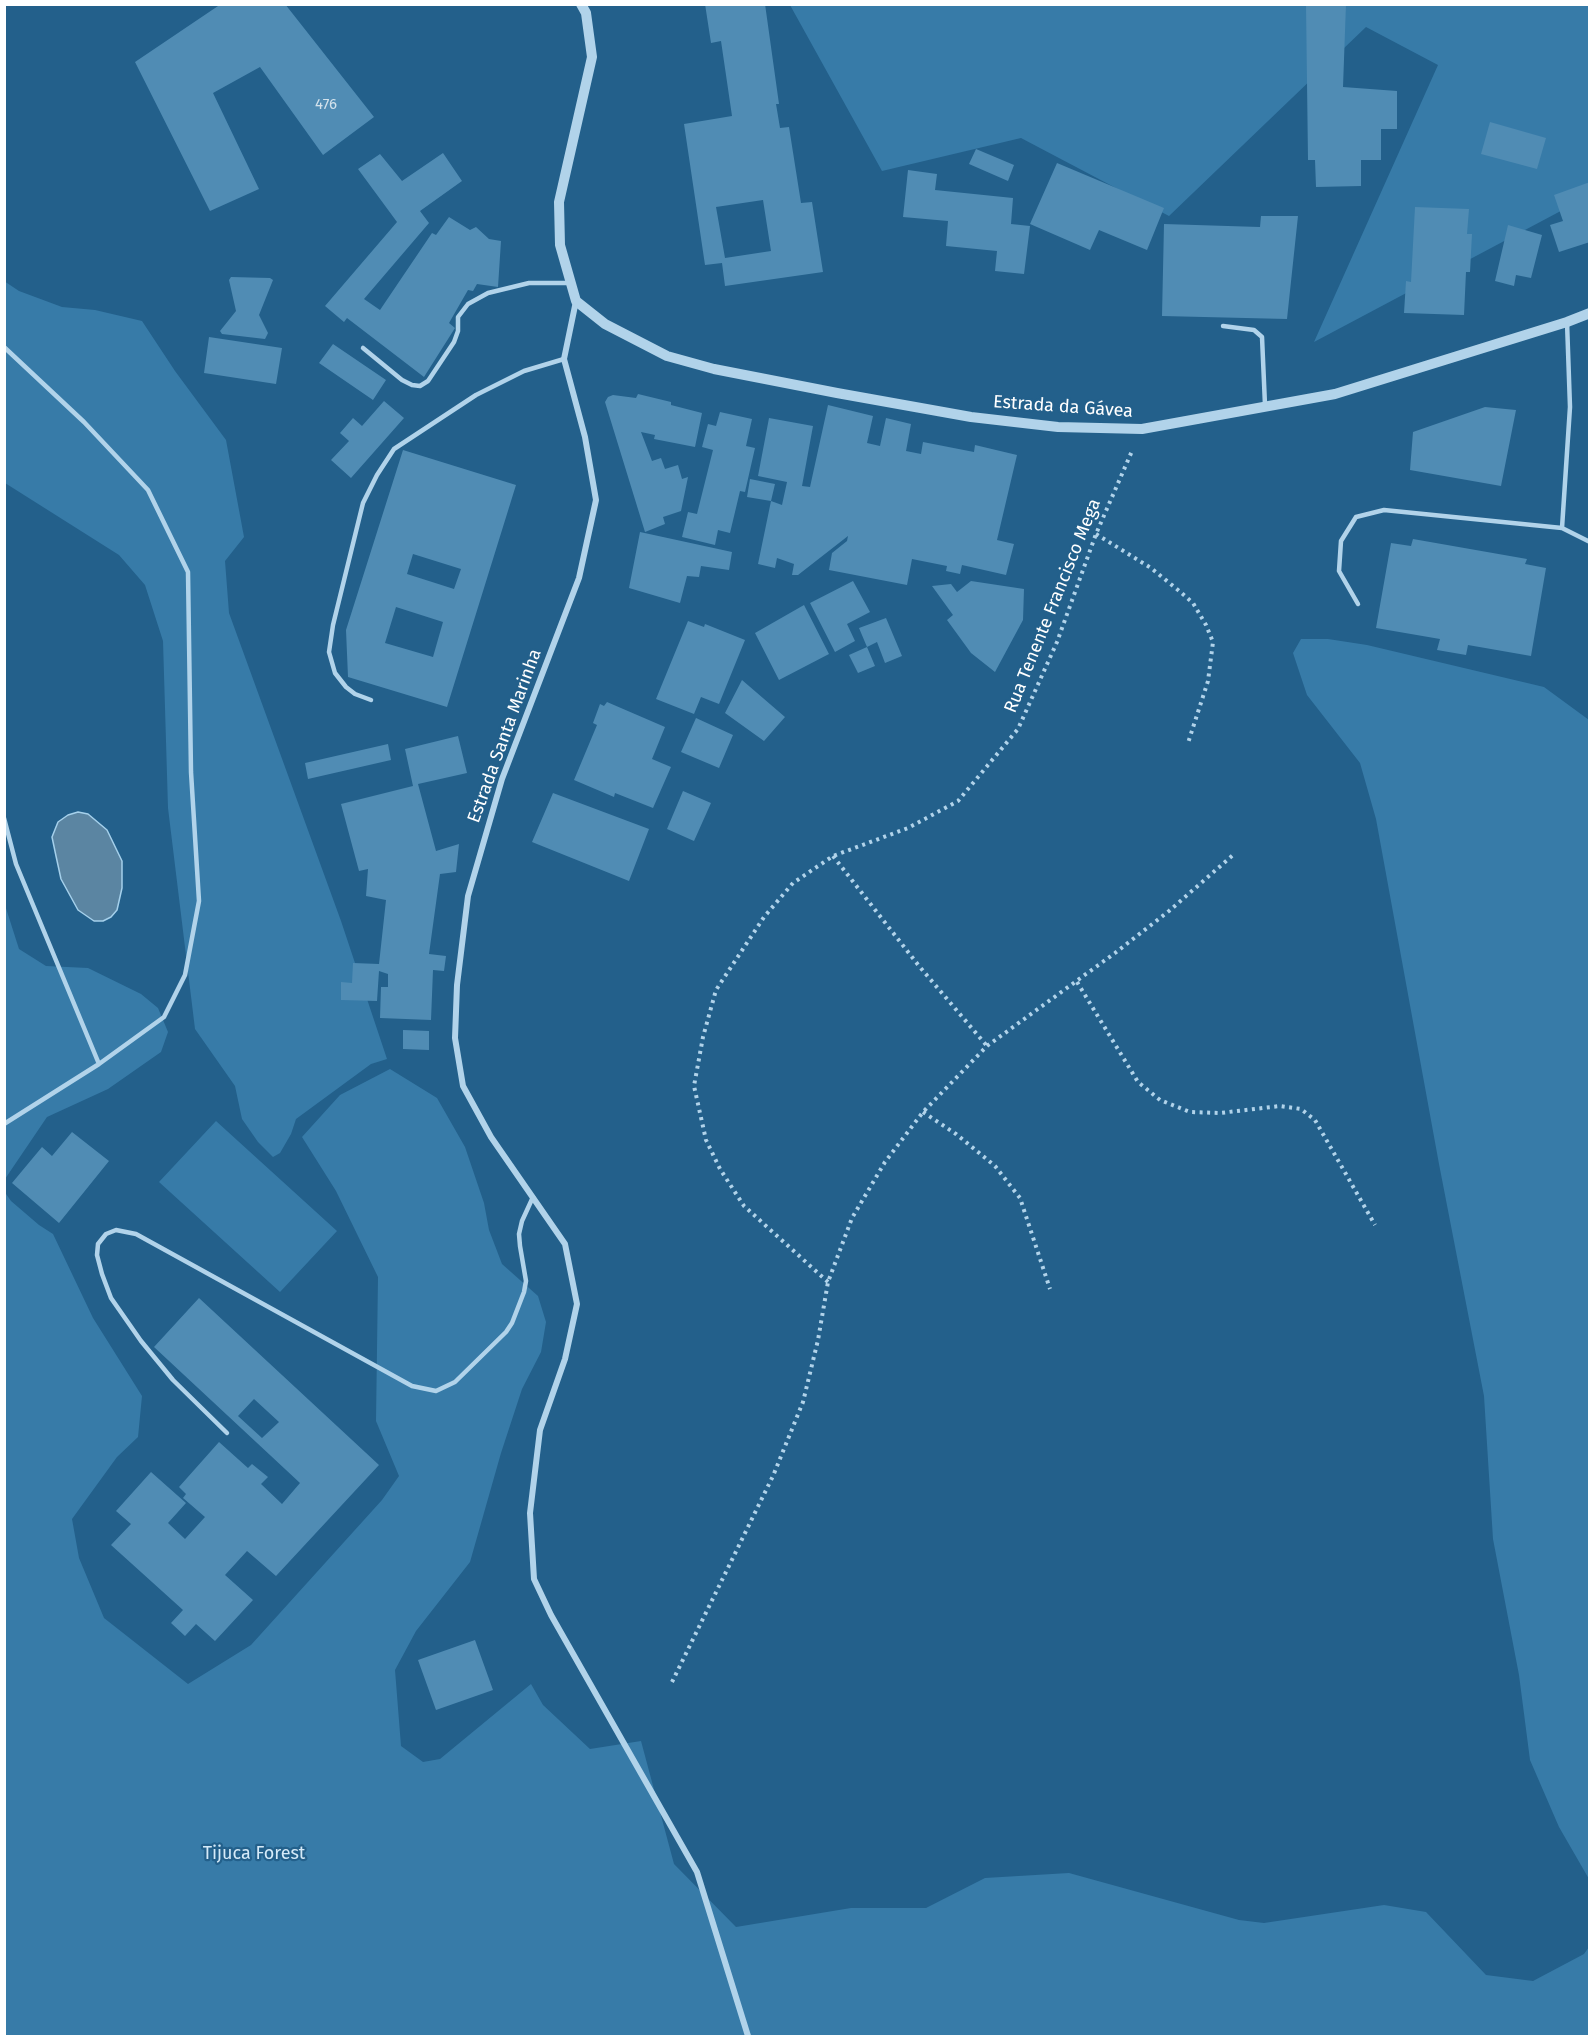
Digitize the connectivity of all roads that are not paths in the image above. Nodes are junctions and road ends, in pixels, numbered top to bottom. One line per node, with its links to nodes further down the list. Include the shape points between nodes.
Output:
1 (581, 4): 2 (street, via 586,13 592,57 559,202 560,245)
2 (570, 283): 3 (street); 8 (lane, via 529,283 488,293 468,304 458,317 454,342 428,381 420,386 402,380)
3 (576, 301): 9 (street, Estrada Santa Marinha); 10 (street, Estrada da Gávea, via 605,324 667,356 714,369 971,417 1058,427 1142,429)
4 (1590, 314): 5 (street, Estrada da Gávea)
5 (1567, 322): 10 (street, Estrada da Gávea, via 1335,394); 11 (lane, via 1570,407)
6 (1223, 326): 10 (lane, via 1254,330 1262,337)
7 (4, 347): 16 (lane, via 148,490 188,572 191,772 199,901 185,975 164,1017)
8 (363, 348)
9 (564, 358): 14 (lane, via 524,371 476,395 394,449 377,475 363,503 329,652 335,673 346,687); 18 (street, Estrada Santa Marinha, via 585,437 596,500 579,578 502,779 468,896 455,1038 463,1086 491,1137)
10 (1265, 405)
11 (1562, 528): 12 (lane); 13 (lane, via 1384,510 1356,517 1341,541 1339,571)
12 (1590, 542)
13 (1358, 604)
14 (371, 700)
15 (4, 818): 16 (lane, via 16,864)
16 (99, 1064): 17 (lane)
17 (4, 1124)
18 (533, 1197): 19 (lane, via 519,1234 526,1281 512,1323 454,1382 435,1390 412,1386 136,1234 116,1230 106,1234 98,1244 97,1255 111,1298 173,1380); 20 (street, Estrada Santa Marinha, via 565,1244 577,1304 565,1359 540,1430 530,1513 534,1579 551,1616 697,1872)
19 (227, 1433)
20 (748, 2037)

